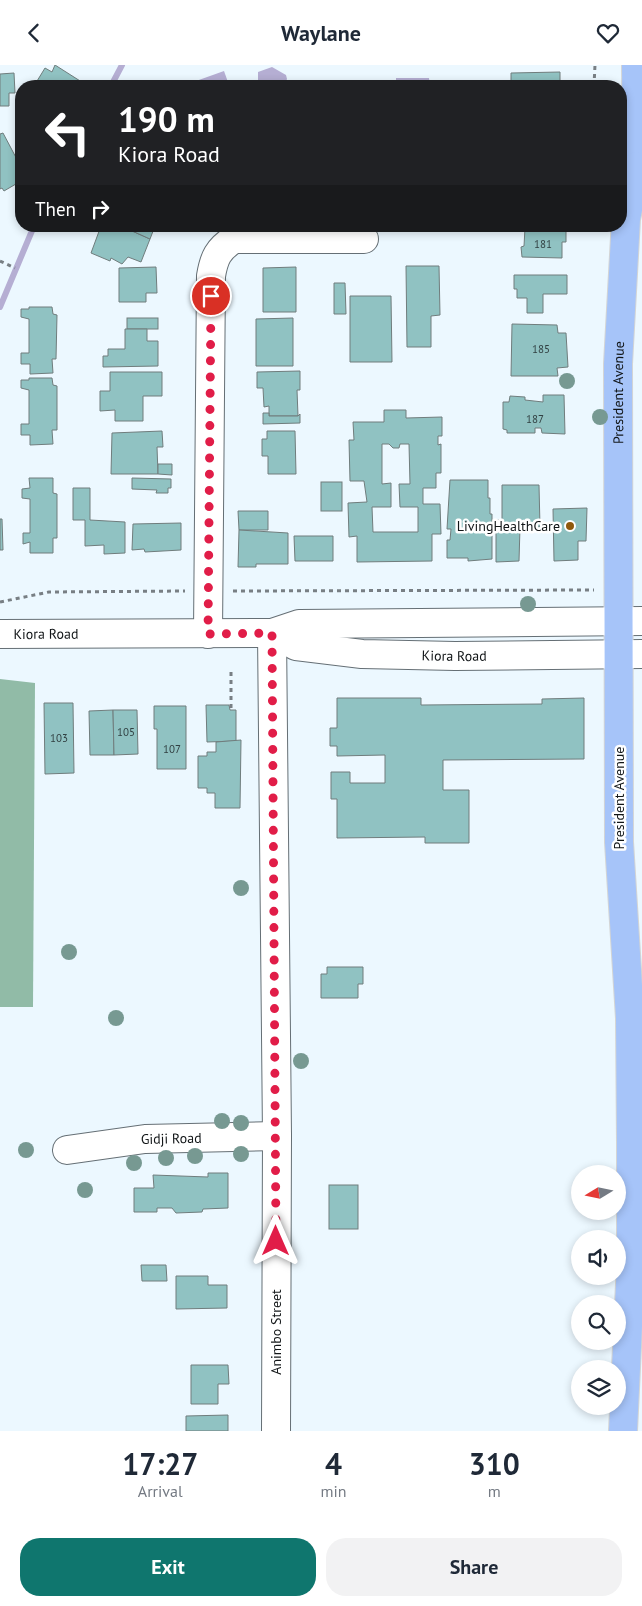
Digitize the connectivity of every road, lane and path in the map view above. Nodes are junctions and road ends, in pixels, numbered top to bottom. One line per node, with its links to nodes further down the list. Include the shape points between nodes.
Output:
1 (595, 65): 3 (path)
2 (636, 65): 4 (main road, President Avenue)
3 (594, 80)
4 (640, 177): 5 (main road, President Avenue)
5 (627, 216)
6 (625, 232): 14 (main road, President Avenue, via 618,365)
7 (364, 239): 17 (street, via 234,239 221,247 214,258 211,276)
8 (0, 261): 9 (path)
9 (15, 268)
10 (598, 590): 12 (path)
11 (189, 591): 13 (path, via 49,592)
12 (228, 591)
13 (0, 602)
14 (630, 621): 15 (street, Kiora Road, via 299,624); 18 (main road, President Avenue)
15 (272, 633): 17 (street, Kiora Road); 18 (street, Kiora Road, via 296,646 362,654); 21 (street, Animbo Street)
16 (0, 634): 17 (street, Kiora Road)
17 (208, 634)
18 (630, 654): 24 (main road, President Avenue, via 619,870 630,1018 632,1162)
19 (231, 672): 20 (path)
20 (231, 710)
21 (277, 1137): 22 (street, Gidji Road, via 145,1139); 23 (street, Animbo Street)
22 (68, 1151)
23 (276, 1431)
24 (623, 1431)

